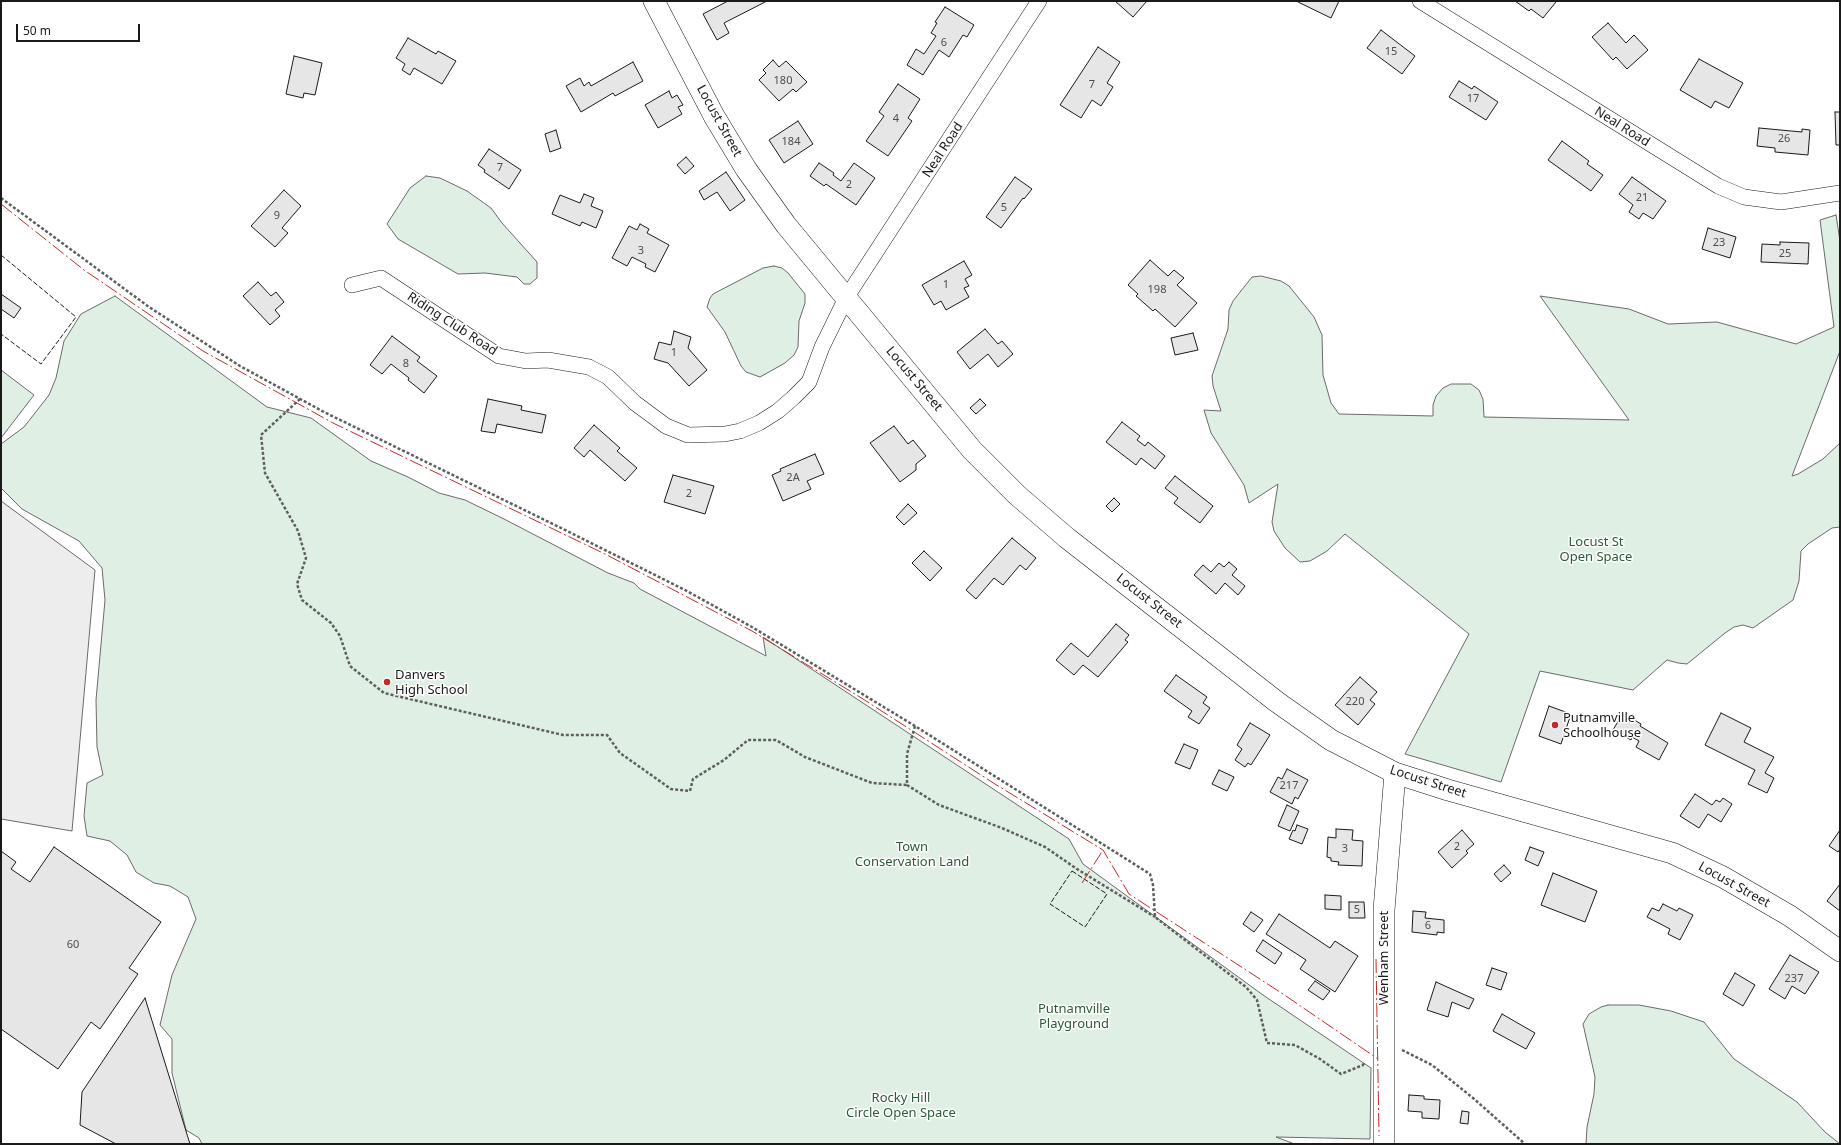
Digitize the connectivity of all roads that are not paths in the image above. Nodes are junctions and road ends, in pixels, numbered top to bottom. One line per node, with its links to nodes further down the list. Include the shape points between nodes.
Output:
1 (654, 1): 6 (main road, Locust Street, via 714,116 746,169 786,225)
2 (1039, 1): 6 (street, Neal Road)
3 (1420, 1): 4 (street, Neal Road, via 1718,186 1744,197 1781,202)
4 (1840, 193)
5 (352, 285): 6 (street, Riding Club Road, via 381,278 499,356 589,367 608,377 666,426 688,435 740,431 766,419 794,397 809,382 822,347)
6 (846, 298): 7 (main road, Locust Street, via 972,450 1017,495 1067,538 1277,702 1331,740)
7 (1395, 773): 8 (main road, Locust Street, via 1672,853 1723,877 1790,916); 9 (main road, Wenham Street, via 1384,910)
8 (1840, 951)
9 (1384, 1144)

